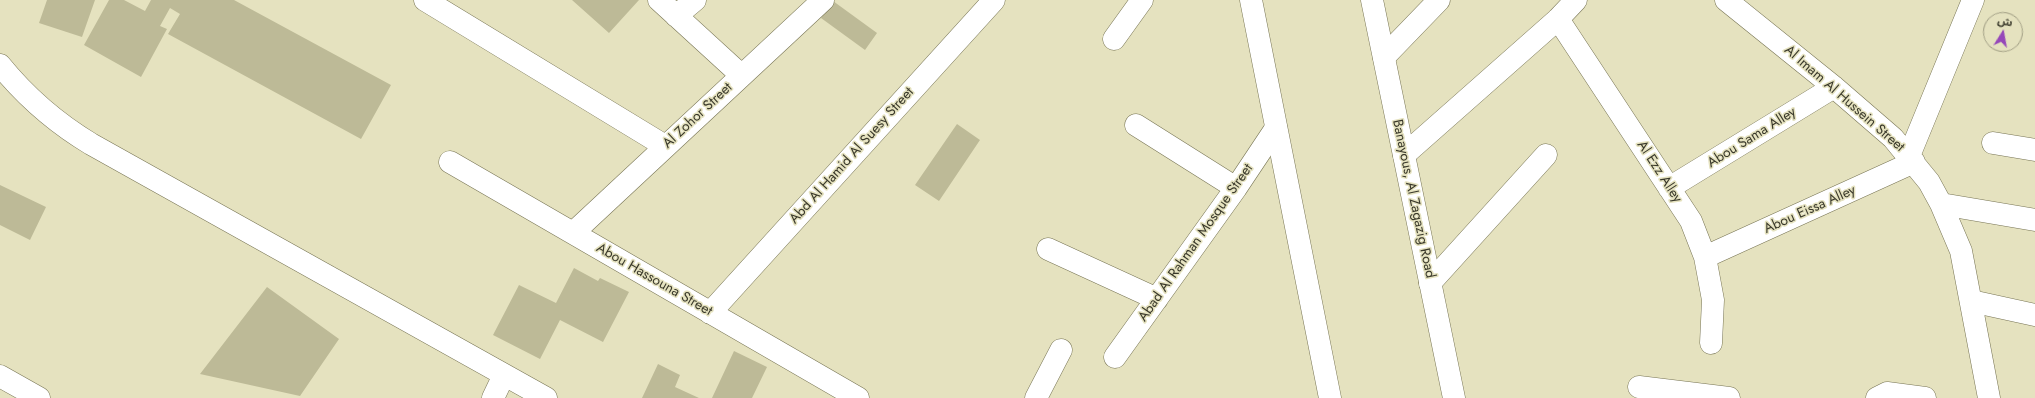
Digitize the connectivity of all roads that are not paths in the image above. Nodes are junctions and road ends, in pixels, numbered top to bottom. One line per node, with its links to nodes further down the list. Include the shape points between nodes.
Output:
1 (425, 0): 23 (street)
2 (659, 0): 13 (street)
3 (695, 0): 13 (street)
4 (823, 0): 18 (street, Al Zohor Street)
5 (994, 0): 39 (street, Abd Al Hamid Al Suesy Street)
6 (1142, 0): 15 (street)
7 (1251, 0): 21 (street)
8 (1372, 0): 16 (street, Banayous, Al Zagazig Road)
9 (1439, 0): 16 (street)
10 (1576, 0): 14 (street)
11 (1973, 0): 27 (street)
12 (1730, 1): 19 (street, Al Imam Al Hussein Street)
13 (676, 16): 18 (street)
14 (1558, 19): 26 (street); 30 (street, Al Ezz Alley)
15 (1114, 39)
16 (1384, 56): 26 (street, Banayous, Al Zagazig Road)
17 (0, 65): 44 (street, via 36,104 64,128)
18 (741, 75): 23 (street, Al Zohor Street)
19 (1834, 87): 27 (street, Al Imam Al Hussein Street, via 1893,138); 30 (street, Abou Sama Alley)
20 (1136, 125): 29 (street)
21 (1276, 128): 29 (street, Abad Al Rahman Mosque Street); 52 (street)
22 (1993, 143): 24 (street)
23 (665, 146): 33 (street, Al Zohor Street)
24 (2035, 150)
25 (1546, 155): 36 (street)
26 (1404, 156): 36 (street, Banayous, Al Zagazig Road)
27 (1912, 159): 31 (street, Al Imam Al Hussein Street); 35 (street, Abou Eissa Alley)
28 (450, 162): 33 (street, Abou Hassouna Street)
29 (1236, 188): 37 (street, Abad Al Rahman Mosque Street)
30 (1669, 188): 35 (street, Al Ezz Alley, via 1691,221)
31 (1941, 204): 32 (street); 38 (street, Al Imam Al Hussein Street, via 1961,250)
32 (2035, 220)
33 (573, 233): 39 (street, Abou Hassouna Street)
34 (1048, 250): 37 (street)
35 (1705, 257): 41 (street, Al Ezz Alley, via 1713,300)
36 (1430, 283): 53 (street, Banayous, Al Zagazig Road)
37 (1157, 299): 43 (street, Abad Al Rahman Mosque Street)
38 (1971, 301): 40 (street); 57 (street, Al Imam Al Hussein Street)
39 (710, 313): 50 (street, Abou Hassouna Street)
40 (2035, 315)
41 (1711, 343)
42 (1061, 350): 51 (street)
43 (1115, 357)
44 (504, 375): 48 (street); 49 (street)
45 (0, 376): 47 (street)
46 (1639, 387): 54 (street)
47 (39, 398)
48 (493, 398)
49 (546, 398)
50 (858, 398)
51 (1036, 398)
52 (1330, 398)
53 (1454, 398)
54 (1729, 398)
55 (1877, 398): 56 (street, via 1886,393)
56 (1925, 398)
57 (1989, 398)

